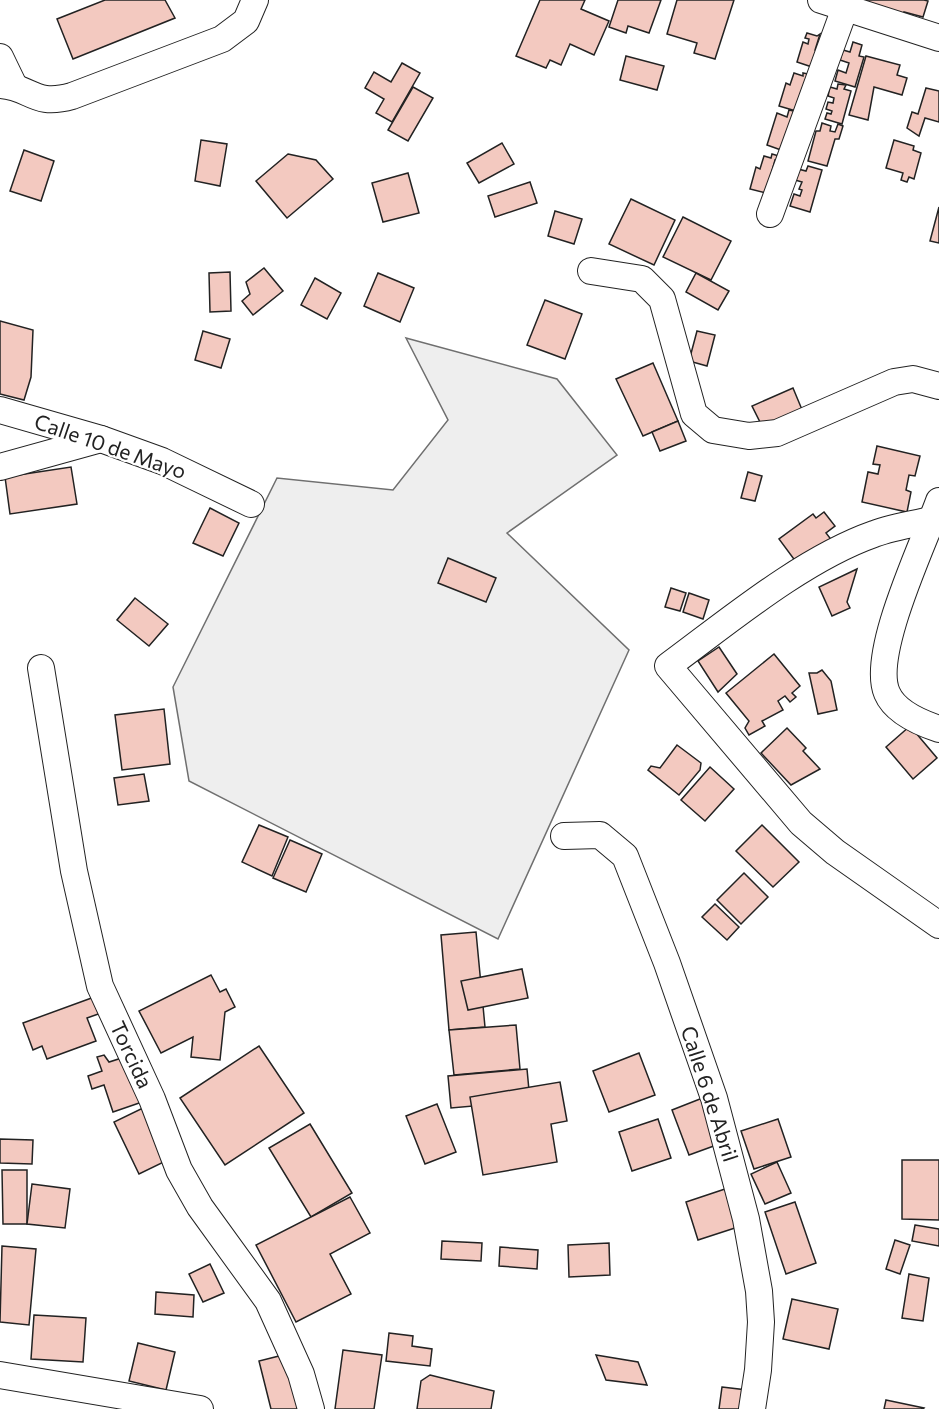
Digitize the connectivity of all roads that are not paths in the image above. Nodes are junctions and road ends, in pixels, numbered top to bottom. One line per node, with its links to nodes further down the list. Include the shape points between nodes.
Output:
1 (821, 0): 2 (street)
2 (845, 8): 4 (street); 7 (street)
3 (250, 11): 6 (street, via 238,30 222,39 72,96 46,101)
4 (939, 38)
5 (0, 57): 6 (street)
6 (7, 86)
7 (770, 214)
8 (591, 271): 9 (street, via 642,279 662,299 694,414 713,430 748,436 777,433 894,382 913,379)
9 (939, 386)
10 (0, 410): 11 (street, Calle 10 de Mayo)
11 (101, 440): 12 (street); 13 (street, Calle 10 de Mayo, via 162,461)
12 (0, 467)
13 (251, 504)
14 (936, 511): 16 (street, via 888,639 883,670 887,694 901,709); 18 (street, via 838,550 668,666 801,823 835,852)
15 (41, 668): 21 (street, Torcida, via 74,871 100,986 152,1099 179,1170 200,1207 268,1301 301,1374)
16 (939, 729)
17 (564, 836): 22 (street, Calle 6 de Abril, via 600,835 625,856 714,1098 746,1219 759,1291 761,1322)
18 (939, 925)
19 (0, 1375): 20 (street)
20 (200, 1409)
21 (311, 1409)
22 (752, 1409)

